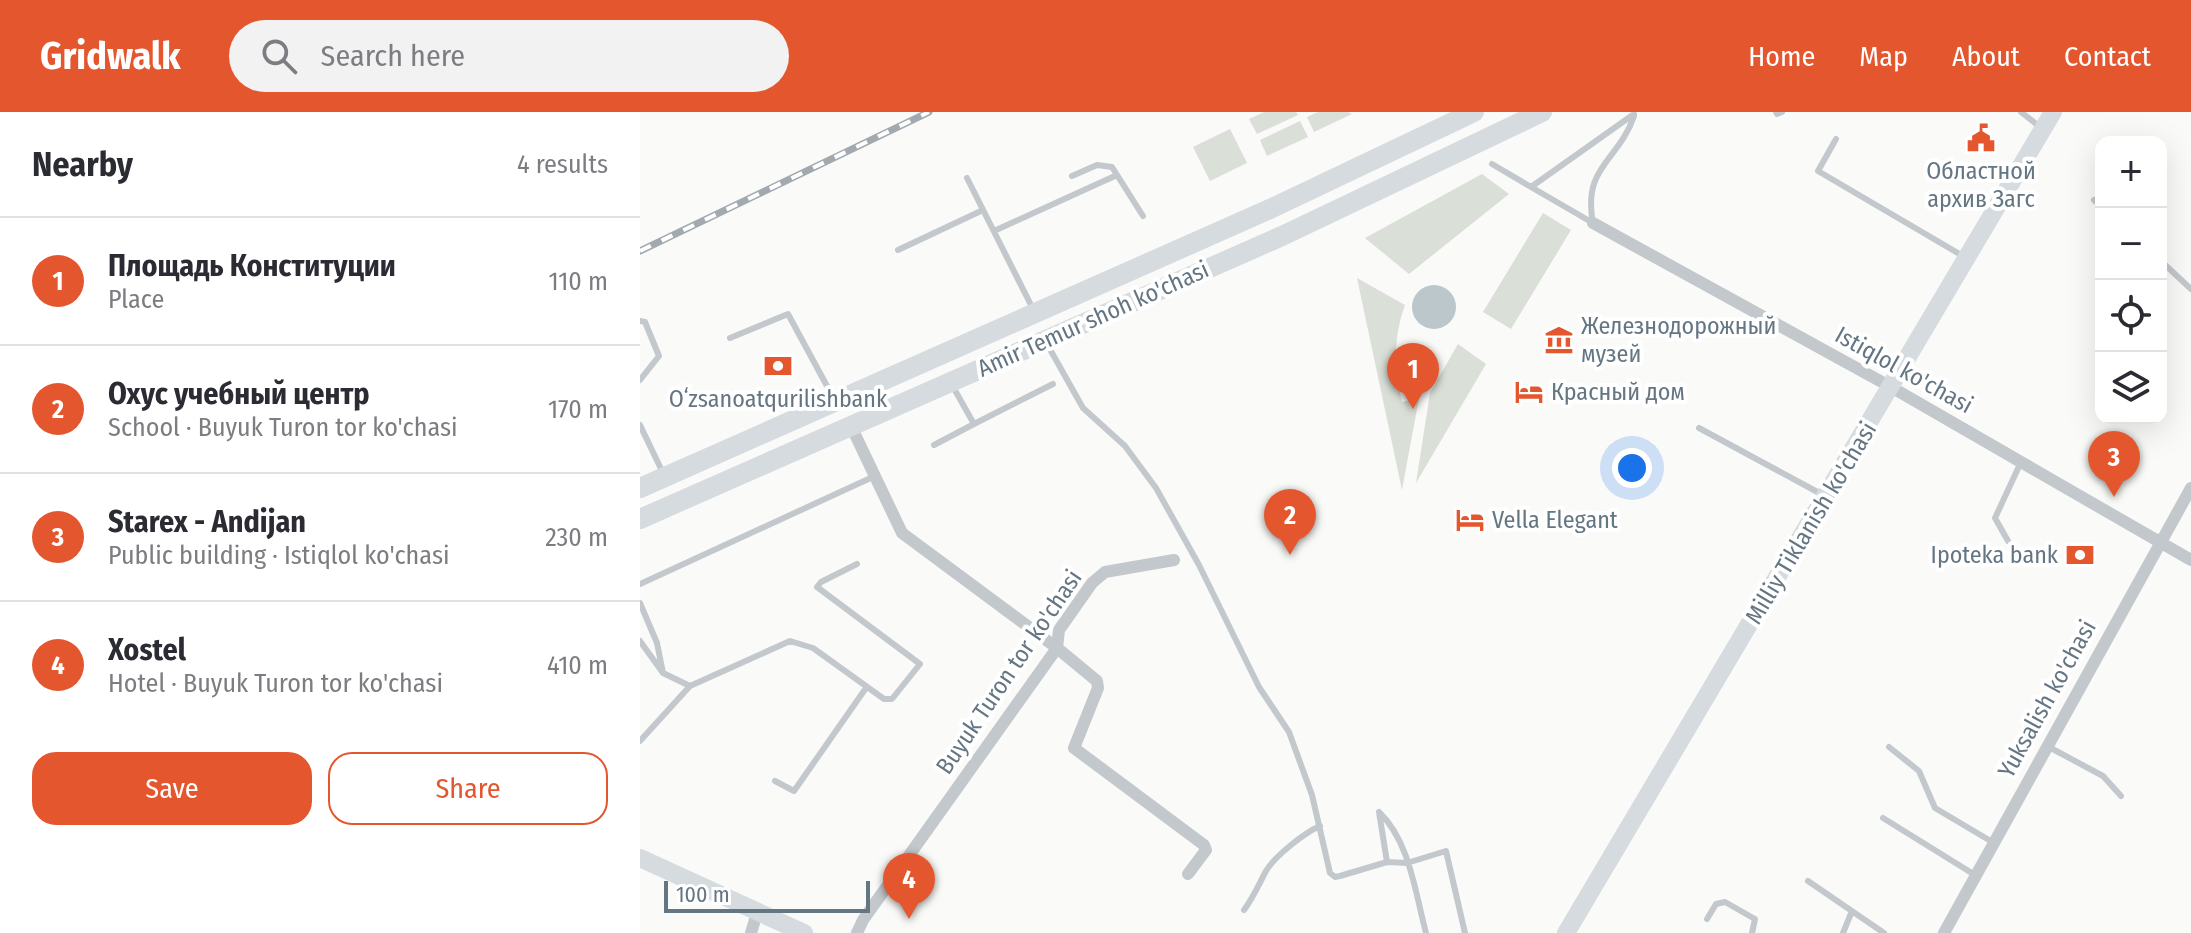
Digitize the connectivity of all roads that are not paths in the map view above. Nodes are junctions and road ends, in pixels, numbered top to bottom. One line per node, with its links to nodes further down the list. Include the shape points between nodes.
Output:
1 (1474, 112): 13 (main road, Amir Temur shoh ko'chasi)
2 (1542, 112): 18 (main road, Amir Temur shoh ko'chasi)
3 (2021, 112): 6 (lane)
4 (2053, 112): 6 (street, Milliy Tiklanish ko'chasi)
5 (1634, 113): 12 (lane); 16 (lane, via 1592,185)
6 (2044, 129): 20 (street, Milliy Tiklanish ko'chasi)
7 (1836, 139): 20 (lane, via 1818,171)
8 (1492, 164): 12 (lane)
9 (1117, 175): 10 (lane, via 1112,167 1097,165); 15 (lane); 17 (lane)
10 (1072, 176)
11 (967, 178): 14 (lane)
12 (1531, 187): 16 (lane)
13 (1270, 209): 18 (main road); 23 (main road, Amir Temur shoh ko'chasi)
14 (983, 210): 17 (lane); 19 (lane)
15 (1143, 216)
16 (1593, 223): 30 (street, Istiqlol ko'chasi)
17 (994, 231): 23 (lane)
18 (1282, 236): 26 (main road, Amir Temur shoh ko'chasi)
19 (898, 250)
20 (1967, 259): 30 (street, Milliy Tiklanish ko'chasi)
21 (2167, 267): 22 (lane)
22 (2191, 289)
23 (1034, 312): 31 (main road, Amir Temur shoh ko'chasi)
24 (640, 321): 27 (lane, via 659,356)
25 (730, 338): 31 (lane, via 788,314)
26 (1044, 340): 28 (main road, Amir Temur shoh ko'chasi); 62 (lane, via 1083,408 1125,446 1156,488 1252,674 1289,732)
27 (640, 380)
28 (950, 382): 32 (lane); 34 (main road, Amir Temur shoh ko'chasi)
29 (1053, 384): 32 (lane)
30 (1891, 387): 37 (street, Istiqlol ko'chasi); 42 (street, Milliy Tiklanish ko'chasi)
31 (835, 402): 39 (main road, Amir Temur shoh ko'chasi)
32 (974, 424): 36 (lane)
33 (640, 425): 39 (lane)
34 (851, 426): 38 (street); 43 (main road, Amir Temur shoh ko'chasi)
35 (1699, 428): 42 (lane)
36 (934, 445)
37 (2021, 462): 44 (lane, via 1995,518); 45 (street, Istiqlol ko'chasi)
38 (875, 476): 49 (lane); 52 (street, via 902,533)
39 (665, 477): 40 (main road, Amir Temur shoh ko'chasi)
40 (640, 488)
41 (2191, 488): 45 (street, Yuksalish ko'chasi)
42 (1826, 497): 79 (street, Milliy Tiklanish ko'chasi)
43 (640, 519)
44 (2008, 541)
45 (2159, 541): 47 (street, Istiqlol ko'chasi); 57 (street, Yuksalish ko'chasi)
46 (1174, 560): 52 (street, Buyuk Turon tor ko'chasi, via 1105,572 1059,630)
47 (2191, 560)
48 (857, 564): 55 (lane, via 821,582 819,590 920,664 892,699)
49 (640, 584)
50 (640, 603): 53 (lane)
51 (640, 641): 53 (lane)
52 (1057, 648): 67 (street, via 1098,684 1074,748 1204,845 1206,850); 76 (street, Buyuk Turon tor ko'chasi)
53 (663, 673): 54 (lane)
54 (690, 686): 55 (lane, via 790,641 813,648); 56 (lane)
55 (866, 688): 59 (lane, via 794,791)
56 (640, 741)
57 (2047, 746): 60 (lane, via 2103,776); 63 (street, Yuksalish ko'chasi)
58 (1889, 747): 63 (lane, via 1919,771 1935,808)
59 (775, 781)
60 (2121, 796)
61 (1883, 818): 68 (lane)
62 (1320, 826): 65 (lane, via 1335,877); 70 (lane, via 1276,858)
63 (1994, 843): 68 (street, Yuksalish ko'chasi)
64 (640, 858): 72 (street)
65 (1387, 862): 66 (lane); 66 (lane, via 1379,812 1400,839)
66 (1407, 863): 77 (lane); 78 (lane, via 1446,851)
67 (1188, 874)
68 (1976, 876): 83 (street, Yuksalish ko'chasi)
69 (1808, 881): 71 (lane)
70 (1244, 910)
71 (1852, 911): 81 (lane); 82 (lane)
72 (757, 913): 74 (street); 75 (street)
73 (1707, 919): 80 (lane, via 1716,904 1725,902 1754,918)
74 (751, 933)
75 (804, 933)
76 (857, 933)
77 (1426, 933)
78 (1465, 933)
79 (1566, 933)
80 (1752, 933)
81 (1843, 933)
82 (1884, 933)
83 (1944, 933)

